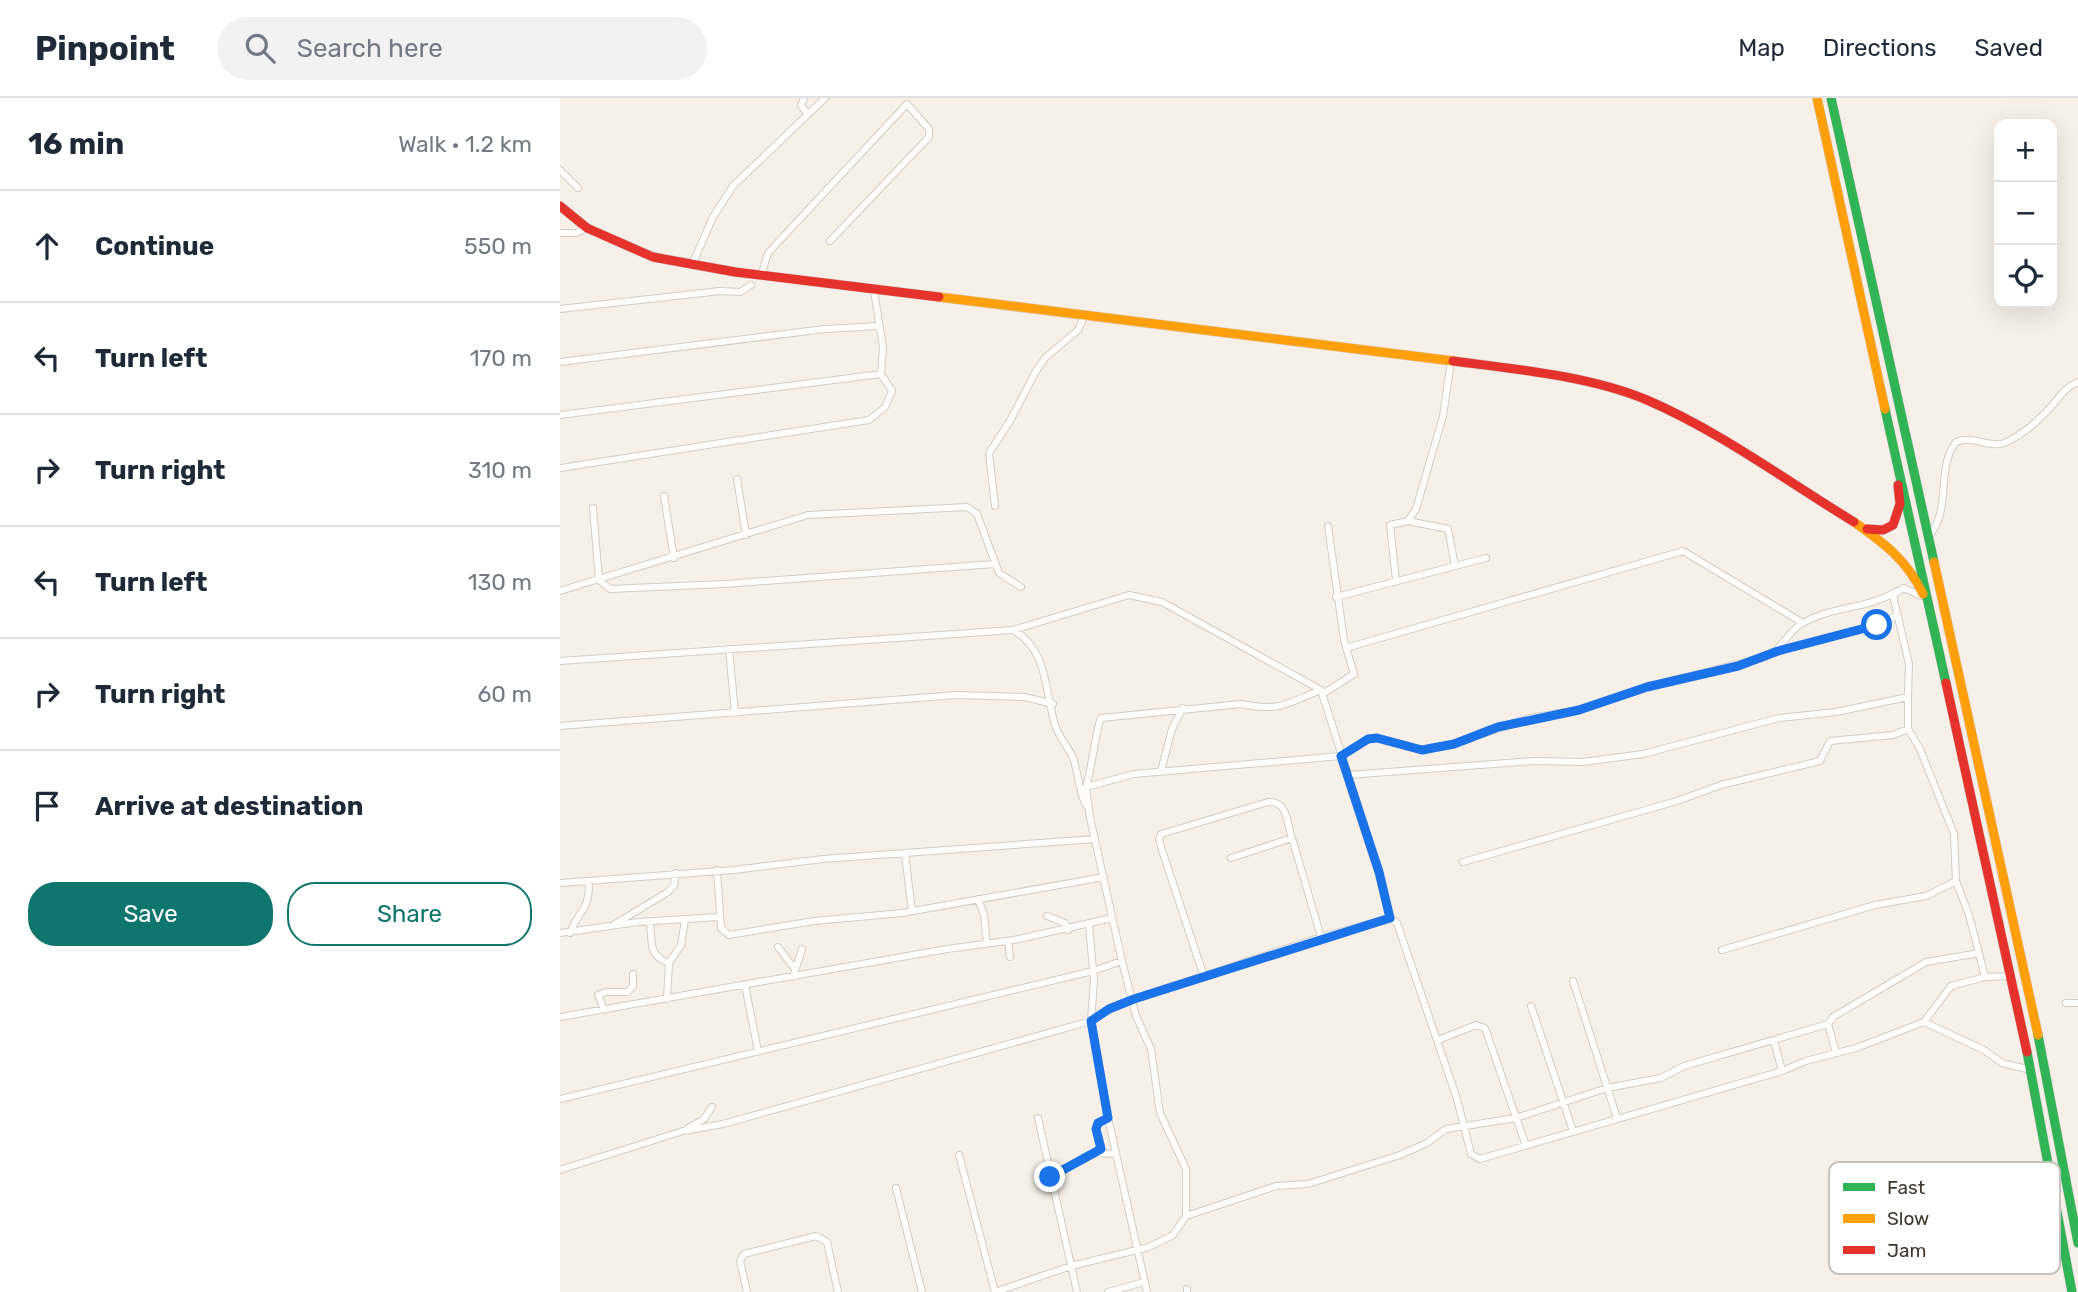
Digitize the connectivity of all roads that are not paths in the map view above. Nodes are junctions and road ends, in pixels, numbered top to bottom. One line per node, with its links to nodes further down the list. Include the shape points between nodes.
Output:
1 (804, 98): 6 (street, via 801,106)
2 (825, 98): 6 (street)
3 (1816, 98): 8 (main road)
4 (1831, 98): 7 (main road)
5 (905, 101): 14 (street, via 929,129 929,137); 16 (street, via 768,253)
6 (808, 114): 15 (street, via 733,186)
7 (1839, 136): 8 (main road); 37 (main road)
8 (1825, 139): 28 (main road)
9 (560, 170): 10 (street)
10 (578, 188)
11 (560, 206): 12 (main road)
12 (587, 228): 13 (street); 15 (main road, via 630,249)
13 (560, 233)
14 (830, 241)
15 (692, 265): 16 (main road)
16 (761, 276): 18 (main road)
17 (751, 285): 19 (street, via 740,292)
18 (874, 291): 20 (main road); 21 (street)
19 (560, 309)
20 (1084, 317): 22 (main road); 31 (street, via 1078,330 1045,358 989,453)
21 (879, 326): 23 (street); 24 (street)
22 (1451, 361): 33 (street, via 1443,416 1416,509); 35 (main road, via 1568,379 1646,400 1725,442)
23 (560, 362)
24 (881, 374): 26 (street); 27 (street, via 892,391 885,407 869,420)
25 (2078, 382): 37 (street, via 2061,391 2050,409 2009,442 1956,442 1948,456 1943,506)
26 (560, 415)
27 (560, 468)
28 (1897, 472): 35 (main road, via 1900,504 1893,525 1883,530); 48 (main road)
29 (737, 479): 36 (street)
30 (664, 496): 38 (street)
31 (995, 506)
32 (593, 508): 42 (street)
33 (1408, 522): 41 (street, via 1448,529); 43 (street, via 1397,521 1388,531)
34 (1328, 526): 47 (street)
35 (1861, 526): 48 (main road, via 1907,562)
36 (746, 535): 38 (street); 40 (street, via 819,513 967,506 976,514)
37 (1927, 538): 152 (main road, via 2040,1042)
38 (674, 558): 42 (street)
39 (1486, 558): 41 (street)
40 (995, 564): 42 (street, via 623,590 610,589); 44 (street, via 1005,578)
41 (1455, 566): 43 (street)
42 (600, 580): 45 (street)
43 (1395, 580): 47 (street)
44 (1021, 587)
45 (560, 591)
46 (1897, 591): 48 (street, via 1909,589); 49 (street, via 1893,596); 50 (street, via 1885,599)
47 (1336, 597): 52 (street)
48 (1925, 597): 108 (main road)
49 (1896, 616): 54 (street); 57 (street, via 1909,664)
50 (1803, 622): 52 (street, via 1683,551); 54 (street)
51 (1013, 630): 53 (street); 56 (street, via 1129,595 1162,602); 58 (street, via 1035,650)
52 (1346, 648): 56 (street, via 1354,674)
53 (729, 649): 55 (street); 60 (street)
54 (1778, 651): 63 (street, via 1579,710 1498,727 1454,744 1422,750 1377,738)
55 (560, 661)
56 (1322, 691): 59 (street, via 1284,707); 63 (street)
57 (1908, 696): 62 (street); 65 (street, via 1836,712 1779,718 1643,754 1583,762 1534,761)
58 (1053, 705): 60 (street, via 1026,697 956,695); 67 (street, via 1059,737 1072,756)
59 (1183, 708): 64 (street); 66 (street, via 1101,718)
60 (735, 713): 61 (street)
61 (560, 726)
62 (1908, 729): 72 (street, via 1893,735 1830,741 1820,761 1721,785); 77 (street, via 1954,834)
63 (1341, 756): 64 (street); 65 (street)
64 (1161, 771): 66 (street)
65 (1348, 775): 85 (street)
66 (1086, 787): 67 (street)
67 (1089, 810): 69 (street)
68 (1292, 838): 71 (street); 94 (street); 110 (street, via 1278,802 1161,834 1162,850)
69 (1095, 839): 70 (street); 75 (street)
70 (905, 854): 73 (street); 81 (street)
71 (1231, 858)
72 (1463, 862)
73 (717, 870): 74 (street); 83 (street)
74 (676, 873): 76 (street); 80 (street, via 668,892)
75 (1104, 877): 79 (street); 84 (street)
76 (589, 881): 78 (street); 93 (street, via 589,905)
77 (1956, 881): 99 (street, via 1926,896 1875,905); 100 (street)
78 (560, 883)
79 (978, 899): 81 (street); 96 (street)
80 (638, 911): 86 (street); 90 (street)
81 (912, 911): 83 (street, via 729,935 721,928)
82 (1047, 916): 91 (street, via 1065,923)
83 (719, 917): 87 (street)
84 (1112, 918): 89 (street); 102 (street)
85 (1390, 918): 94 (street); 123 (street, via 1397,923)
86 (659, 920): 87 (street); 88 (street)
87 (685, 920): 103 (street, via 681,945)
88 (650, 922): 90 (street); 103 (street, via 653,952)
89 (1089, 924): 91 (street); 105 (street)
90 (614, 925): 93 (street)
91 (1068, 930): 95 (street)
92 (560, 933): 93 (street)
93 (570, 933)
94 (1321, 937): 110 (street)
95 (1008, 941): 96 (street); 101 (street)
96 (987, 944): 109 (street)
97 (778, 947): 104 (street)
98 (802, 949): 104 (street)
99 (1721, 950)
100 (1979, 953): 107 (street); 122 (street, via 1926,962)
101 (1010, 957)
102 (1122, 961): 105 (street); 114 (street)
103 (669, 963): 113 (street)
104 (794, 968): 109 (street)
105 (1093, 971): 120 (street); 125 (street)
106 (633, 974): 118 (street, via 628,992 598,995)
107 (1985, 976): 108 (street); 121 (street, via 1951,986)
108 (2010, 976): 127 (main road)
109 (793, 977): 112 (street)
110 (1204, 977): 114 (street)
111 (1573, 981): 129 (street)
112 (745, 985): 113 (street); 125 (street)
113 (667, 999): 118 (street)
114 (1134, 999): 120 (street); 150 (street, via 1136,1016 1151,1049 1160,1113 1186,1169)
115 (2066, 1003): 116 (street)
116 (2078, 1003)
117 (1531, 1006): 131 (street)
118 (604, 1010): 119 (street)
119 (560, 1017)
120 (1091, 1021): 135 (street); 139 (street)
121 (1924, 1021): 126 (street); 127 (street, via 2002,1063)
122 (1828, 1024): 124 (street); 126 (street)
123 (1438, 1040): 136 (street, via 1476,1025 1485,1028); 138 (street)
124 (1774, 1041): 128 (street); 129 (street, via 1684,1066 1661,1078)
125 (758, 1051): 130 (street)
126 (1836, 1053): 128 (street)
127 (2031, 1070): 146 (main road)
128 (1782, 1071): 137 (street)
129 (1607, 1088): 131 (street); 137 (street)
130 (560, 1099)
131 (1563, 1102): 136 (street); 141 (street)
132 (712, 1107): 133 (street)
133 (709, 1115): 139 (street); 140 (street)
134 (1038, 1118): 148 (street)
135 (1108, 1118): 143 (street, via 1096,1129 1101,1145); 144 (street)
136 (1516, 1118): 138 (street); 142 (street)
137 (1617, 1118): 141 (street)
138 (1463, 1124): 142 (street, via 1471,1153 1480,1159); 150 (street, via 1400,1155 1308,1184 1276,1186)
139 (711, 1126): 140 (street)
140 (683, 1131): 147 (street)
141 (1573, 1131): 142 (street)
142 (1525, 1146)
143 (1097, 1153): 144 (street); 148 (street)
144 (1116, 1154): 153 (street)
145 (959, 1155): 154 (street, via 995,1292)
146 (2050, 1162)
147 (560, 1170)
148 (1050, 1177): 154 (street)
149 (896, 1188): 158 (street)
150 (1186, 1216): 153 (street, via 1167,1241)
151 (2060, 1219): 162 (main road)
152 (2078, 1243)
153 (1138, 1249): 154 (street); 155 (street)
154 (1071, 1266): 159 (street)
155 (1144, 1282): 160 (street); 161 (street)
156 (747, 1292): 157 (street, via 740,1261 744,1254 816,1236 827,1242)
157 (838, 1292)
158 (922, 1292)
159 (1077, 1292)
160 (1108, 1292)
161 (1147, 1292)
162 (2072, 1292)

